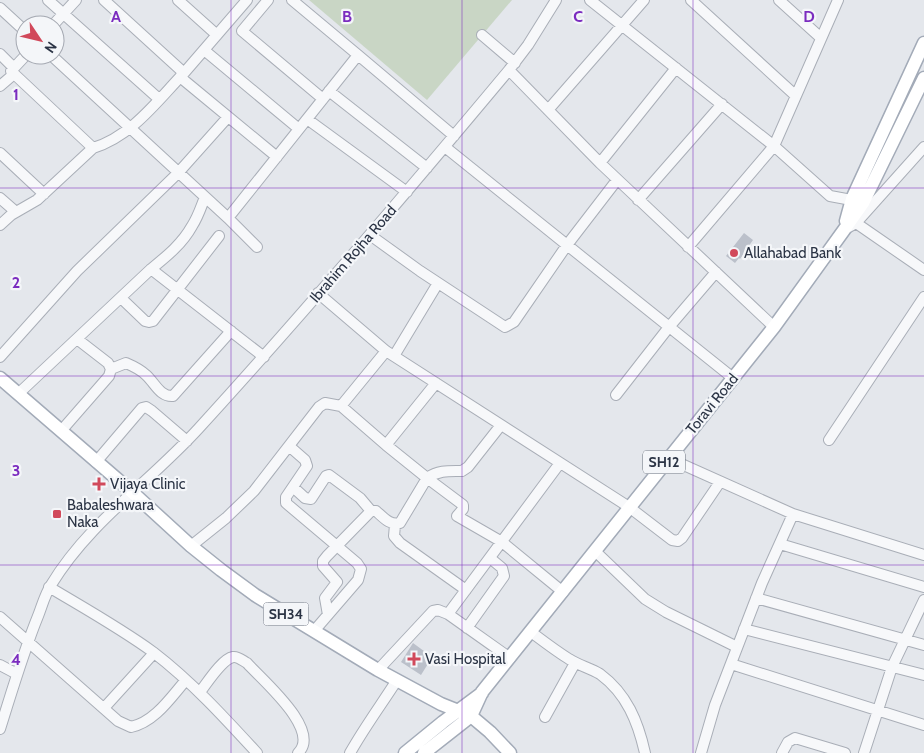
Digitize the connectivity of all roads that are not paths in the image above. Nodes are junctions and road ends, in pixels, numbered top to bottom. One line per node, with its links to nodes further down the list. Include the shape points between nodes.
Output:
1 (48, 0): 15 (street)
2 (76, 0): 15 (street)
3 (104, 0): 30 (street)
4 (178, 0): 18 (street)
5 (247, 0): 18 (street)
6 (268, 0): 33 (street, via 242,31)
7 (292, 0): 24 (street)
8 (556, 0): 27 (street, Ibrahim Rojha Road)
9 (590, 0): 17 (street)
10 (644, 0): 17 (street)
11 (691, 0): 34 (street)
12 (779, 0): 20 (street)
13 (838, 0): 20 (street)
14 (0, 8): 16 (street)
15 (64, 14): 35 (street)
16 (15, 22)
17 (622, 25): 28 (street); 37 (street)
18 (217, 35): 22 (street)
19 (482, 35): 27 (street)
20 (822, 38): 34 (street)
21 (924, 44): 58 (main road, Toravi Road / SH12)
22 (204, 50): 30 (street); 41 (street)
23 (0, 54): 29 (street)
24 (358, 55): 33 (street); 42 (street)
25 (18, 65): 29 (street)
26 (62, 65): 40 (street)
27 (512, 66): 37 (street); 42 (street, Ibrahim Rojha Road)
28 (676, 68): 36 (street); 49 (street)
29 (14, 71): 32 (street); 46 (street)
30 (182, 75): 35 (street); 38 (street)
31 (924, 78): 58 (main road, Toravi Road / SH12)
32 (0, 86)
33 (326, 95): 39 (street); 50 (street)
34 (796, 96): 43 (street)
35 (159, 99): 40 (street)
36 (722, 104): 43 (street); 57 (street)
37 (548, 110): 49 (street)
38 (228, 117): 48 (street); 51 (street)
39 (307, 119): 41 (street); 53 (street)
40 (131, 129): 46 (street); 51 (street)
41 (299, 129): 48 (street)
42 (454, 136): 44 (street, Ibrahim Rojha Road)
43 (774, 146): 58 (street, via 830,196); 67 (street)
44 (445, 147): 50 (street, Ibrahim Rojha Road); 66 (street)
45 (924, 147): 61 (street)
46 (94, 148): 54 (street)
47 (0, 153): 54 (street)
48 (277, 157): 60 (street)
49 (600, 163): 52 (street)
50 (427, 168): 53 (street, Ibrahim Rojha Road)
51 (178, 172): 55 (street); 82 (street, via 77,272)
52 (617, 180): 57 (street); 66 (street)
53 (407, 192): 64 (street, Ibrahim Rojha Road)
54 (44, 194): 59 (street)
55 (205, 197): 60 (street); 69 (street, via 186,236)
56 (0, 198): 59 (street)
57 (638, 200): 67 (street)
58 (858, 201): 63 (main road, Toravi Road / SH12)
59 (16, 212): 62 (street)
60 (228, 218): 68 (street)
61 (856, 223): 63 (street); 70 (street)
62 (0, 225)
63 (844, 230): 78 (main road, Toravi Road / SH12)
64 (370, 235): 72 (street); 74 (street, Ibrahim Rojha Road)
65 (219, 236): 73 (street)
66 (567, 245): 72 (street, via 509,326 500,325); 77 (street)
67 (688, 247): 71 (street)
68 (257, 248)
69 (151, 269): 73 (street); 76 (street)
70 (924, 270)
71 (716, 272): 77 (street); 78 (street)
72 (438, 284): 81 (street)
73 (178, 290): 76 (street, via 149,322); 79 (street)
74 (318, 293): 81 (street); 83 (street, Ibrahim Rojha Road)
75 (924, 297): 93 (street)
76 (121, 298): 80 (street)
77 (670, 327): 86 (street); 89 (street)
78 (774, 327): 86 (main road, Toravi Road / SH12)
79 (231, 332): 83 (street); 84 (street, via 173,396 162,393 146,375 126,363)
80 (77, 339): 84 (street, via 108,362); 88 (street)
81 (390, 353): 87 (street); 90 (street)
82 (0, 357)
83 (264, 357): 94 (street, Ibrahim Rojha Road)
84 (111, 369): 92 (street, via 109,376)
85 (0, 378): 88 (main road, SH34)
86 (733, 378): 97 (main road, Toravi Road / SH12)
87 (436, 383): 91 (street); 95 (street)
88 (18, 394): 92 (main road, SH34)
89 (616, 396)
90 (341, 406): 95 (street); 96 (street, via 326,403 318,407)
91 (501, 425): 99 (street); 100 (street, via 468,467 462,471 434,472)
92 (60, 431): 98 (main road, SH34)
93 (829, 440)
94 (187, 441): 98 (street, via 146,407); 103 (street, Ibrahim Rojha Road)
95 (386, 445): 100 (street)
96 (289, 446): 102 (street, via 305,460 307,466); 110 (street, via 254,491)
97 (668, 458): 101 (street); 104 (main road, Toravi Road / SH12)
98 (96, 462): 103 (main road, SH34)
99 (560, 463): 104 (street); 108 (street)
100 (427, 478): 107 (street, via 400,523); 108 (street, via 463,505 457,516)
101 (720, 482): 104 (street, via 678,541 672,540); 106 (street)
102 (293, 487): 105 (street, via 311,499 322,480 329,475 360,498); 111 (street, via 286,503)
103 (132, 492): 110 (main road, SH34); 115 (street, Ibrahim Rojha Road, via 92,530)
104 (629, 507): 112 (main road, Toravi Road / SH12)
105 (371, 511): 107 (street, via 376,511); 111 (street)
106 (793, 514): 109 (street); 113 (street)
107 (395, 525): 117 (street, via 394,536 400,543)
108 (502, 542): 114 (street); 118 (street)
109 (780, 544): 116 (street); 119 (street)
110 (191, 546): 126 (main road, SH34, via 255,595)
111 (338, 546): 122 (street, via 323,561 323,566 337,582 326,598); 122 (street, via 361,569 358,580)
112 (595, 551): 118 (main road, Toravi Road / SH12); 131 (street, via 645,599)
113 (924, 555)
114 (490, 558): 117 (street); 124 (street, via 502,568 504,576)
115 (50, 586): 129 (street, Ibrahim Rojha Road); 132 (street)
116 (924, 587)
117 (466, 590): 121 (street)
118 (563, 592): 127 (main road, Toravi Road / SH12)
119 (756, 598): 125 (street); 128 (street)
120 (924, 600): 128 (street)
121 (448, 614): 124 (street); 138 (street, via 433,611)
122 (328, 615): 126 (street)
123 (0, 617): 129 (street)
124 (467, 628): 133 (street)
125 (744, 629): 131 (street); 137 (street)
126 (314, 631): 138 (main road, SH34)
127 (531, 632): 133 (main road, Toravi Road / SH12); 134 (street)
128 (905, 639): 130 (street); 137 (street)
129 (28, 640): 139 (street, Ibrahim Rojha Road); 145 (street)
130 (924, 645)
131 (737, 647): 135 (street)
132 (154, 654): 141 (street); 145 (street)
133 (510, 658): 144 (main road, Toravi Road / SH12)
134 (575, 663): 149 (street); 158 (street, via 600,674 625,700 634,715)
135 (731, 664): 147 (street); 159 (street)
136 (0, 665): 139 (street)
137 (892, 667): 140 (street); 147 (street)
138 (378, 670): 142 (main road, SH34)
139 (17, 674): 151 (street, Ibrahim Rojha Road)
140 (924, 674)
141 (186, 680): 143 (street); 145 (street, via 151,719 140,726 131,728)
142 (397, 680): 146 (main road, SH34); 154 (street)
143 (200, 692): 152 (street); 153 (street, via 224,662 233,657 247,663 297,718 304,740)
144 (482, 692): 146 (main road, SH12); 148 (main road, SH12)
145 (104, 708)
146 (458, 710): 148 (main road, SH34); 155 (main road, SH12)
147 (877, 710): 150 (street); 162 (street)
148 (471, 716): 156 (main road, SH12); 157 (main road)
149 (544, 717)
150 (924, 725)
151 (0, 729)
152 (257, 753)
153 (298, 753)
154 (350, 753)
155 (405, 753)
156 (424, 753)
157 (510, 753)
158 (645, 753)
159 (701, 753)
160 (782, 753): 161 (street, via 788,742 795,738)
161 (845, 753)
162 (864, 753)

